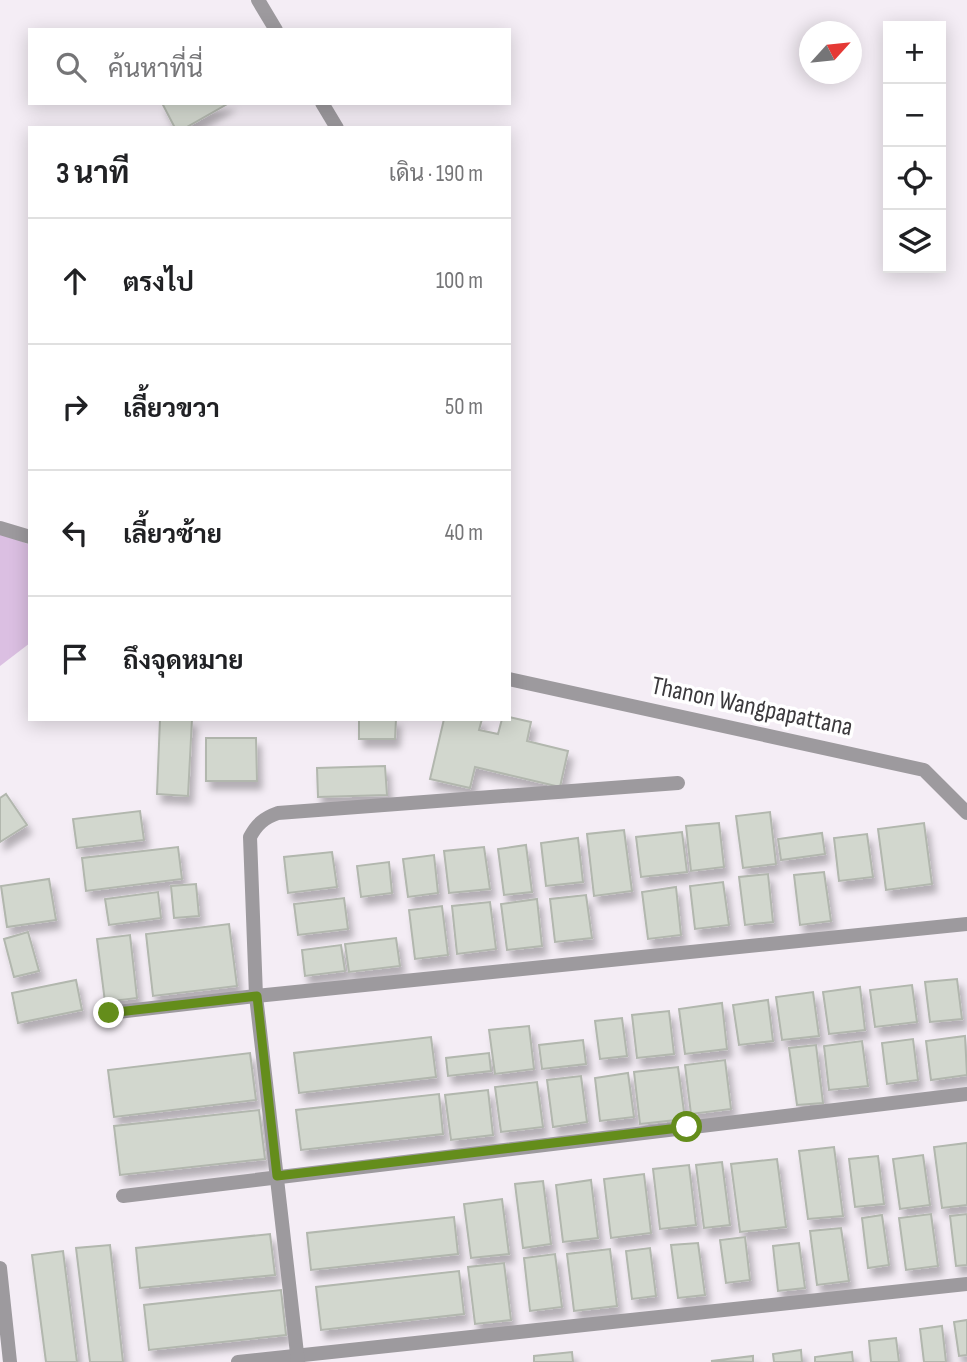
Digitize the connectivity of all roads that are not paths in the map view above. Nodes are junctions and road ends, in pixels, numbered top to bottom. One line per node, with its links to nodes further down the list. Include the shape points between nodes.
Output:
1 (258, 0): 2 (street)
2 (275, 28)
3 (323, 105): 4 (street)
4 (336, 126)
5 (0, 528): 6 (street)
6 (28, 536)
7 (511, 679): 9 (street, Thanon Wangpapattana, via 924,770)
8 (678, 783): 11 (street, via 266,817 250,837)
9 (967, 813)
10 (967, 924): 11 (street)
11 (257, 996): 12 (street); 14 (street)
12 (109, 1013)
13 (967, 1094): 14 (street)
14 (277, 1176): 15 (street); 18 (street)
15 (123, 1196)
16 (0, 1268): 19 (street)
17 (967, 1284): 18 (street)
18 (297, 1358): 20 (street)
19 (10, 1362)
20 (238, 1362)

